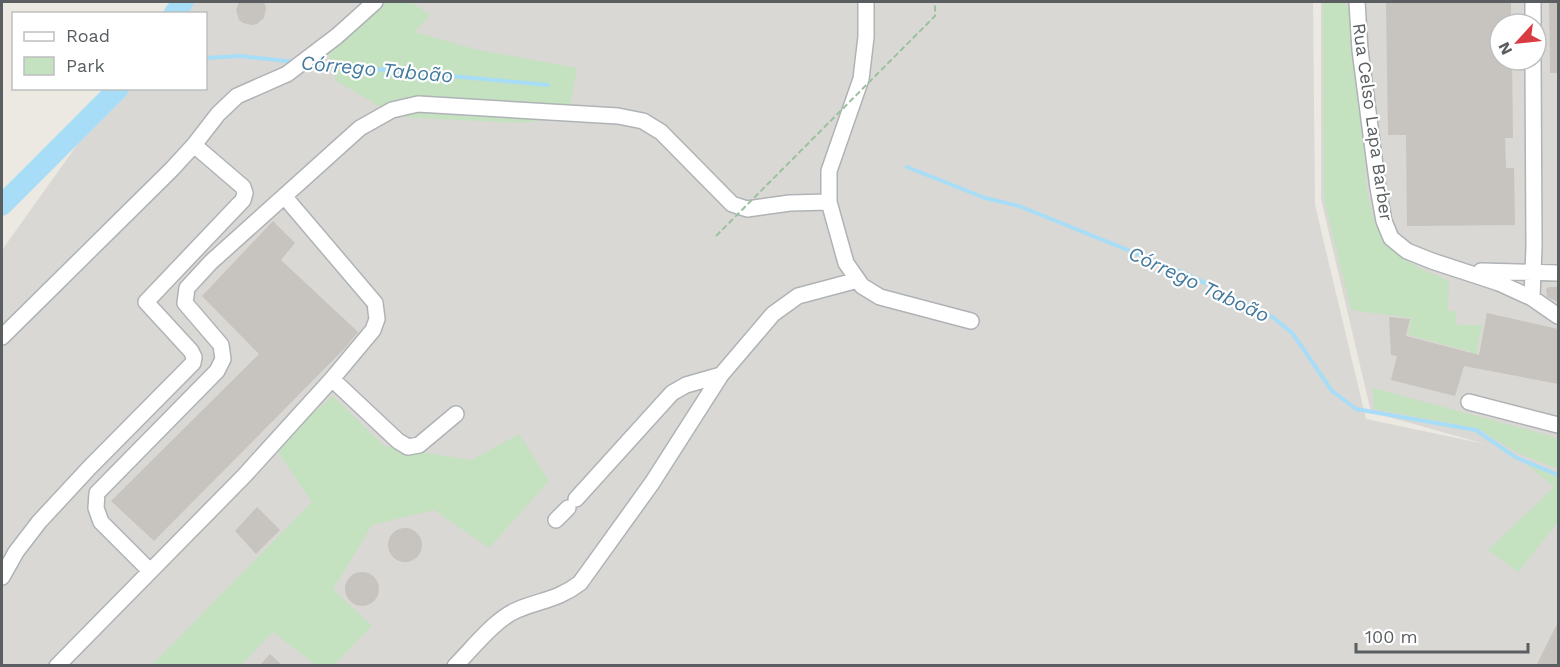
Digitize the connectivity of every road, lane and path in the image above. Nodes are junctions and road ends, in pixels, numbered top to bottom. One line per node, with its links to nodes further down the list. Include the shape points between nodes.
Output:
1 (375, 2): 6 (lane, via 287,74 237,96)
2 (866, 2): 8 (lane, via 861,79 829,171)
3 (935, 2): 9 (path, bridge, via 935,16)
4 (1357, 2): 10 (lane, Rua Celso Lapa Barber, via 1384,221 1391,238 1407,251)
5 (1533, 72): 11 (lane)
6 (194, 145): 17 (lane); 25 (lane, via 245,193 243,201 146,302 191,351 193,363 51,508 16,552)
7 (284, 196): 8 (lane, via 360,128 392,110 418,104 618,116 643,121 661,132 732,204 747,209); 19 (lane, via 375,303 377,319 373,330); 24 (lane, via 187,288 185,303 221,345 223,359 217,371 97,493 96,508 101,522)
8 (829, 202): 13 (lane, via 846,263)
9 (716, 236)
10 (1459, 270): 11 (lane, Rua Celso Lapa Barber); 14 (lane, Rua Celso Lapa Barber)
11 (1533, 273): 12 (lane, Rua Celso Lapa Barber); 14 (lane)
12 (1558, 273)
13 (858, 280): 16 (lane, via 880,297); 18 (lane, via 798,296 773,314)
14 (1532, 298): 15 (lane, Rua Celso Lapa Barber)
15 (1558, 316)
16 (971, 321)
17 (2, 336)
18 (721, 375): 23 (lane, via 672,393); 27 (lane, via 652,483 580,583 567,593 503,618)
19 (332, 380): 21 (lane, via 408,447 419,445); 24 (lane)
20 (1469, 402): 22 (lane)
21 (456, 414)
22 (1558, 425)
23 (556, 520)
24 (150, 571): 26 (lane)
25 (2, 577)
26 (57, 666)
27 (454, 666)

